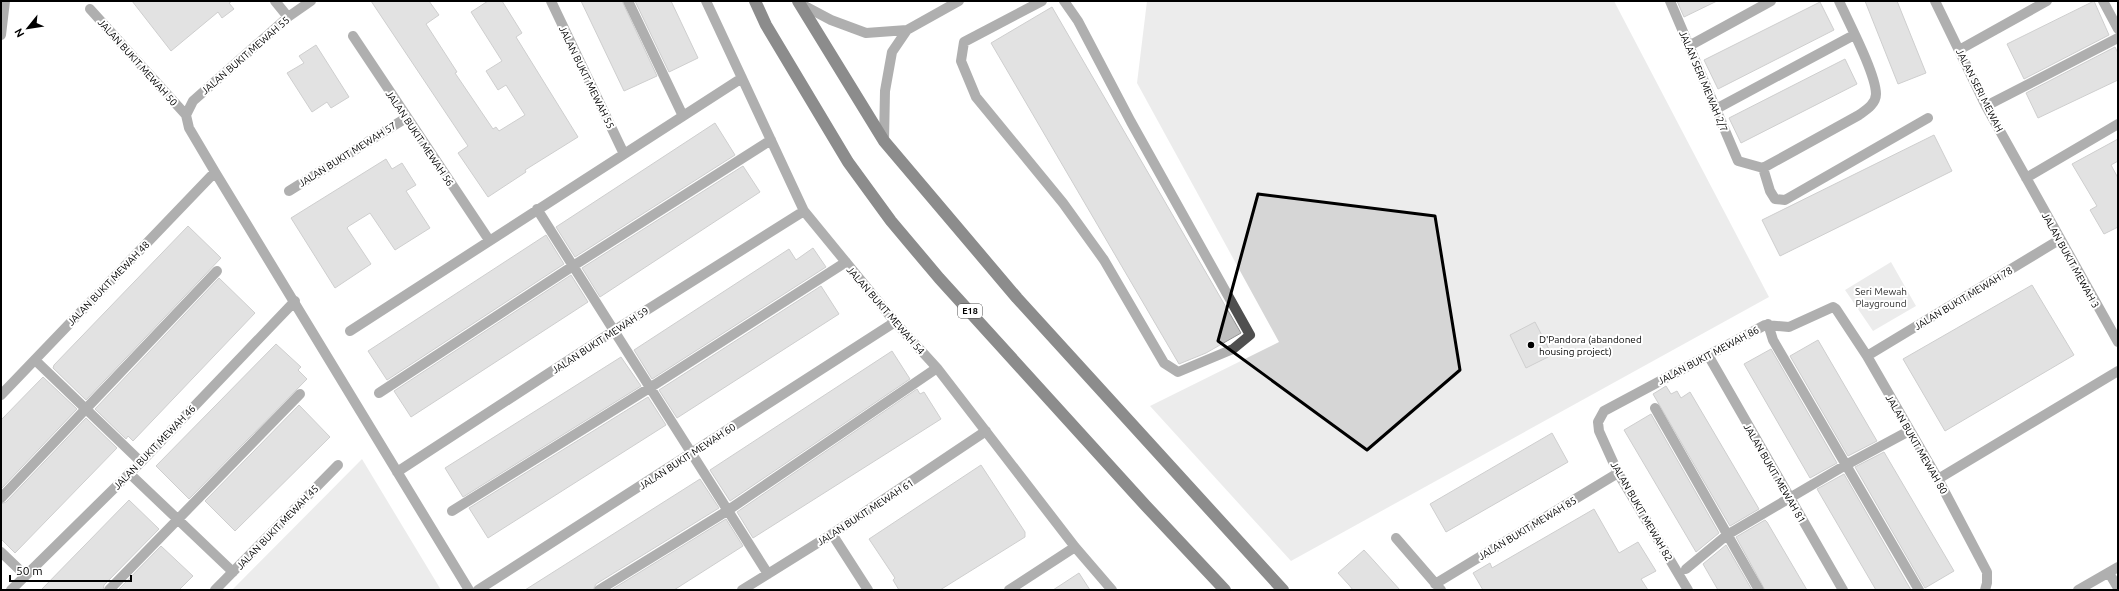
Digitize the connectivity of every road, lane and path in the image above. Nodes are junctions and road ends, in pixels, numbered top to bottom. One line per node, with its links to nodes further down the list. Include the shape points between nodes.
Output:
1 (5, 1): 22 (street)
2 (275, 1): 19 (street)
3 (311, 1): 19 (street, JALAN BUKIT MEWAH 55)
4 (551, 1): 38 (street, JALAN BUKIT MEWAH 55)
5 (628, 1): 32 (street)
6 (706, 1): 28 (street, JALAN BUKIT MEWAH 54)
7 (755, 1): 108 (highway, E18, via 766,25 848,162 891,221 1135,494)
8 (958, 1): 21 (street)
9 (1042, 1): 10 (street, via 964,42 960,61 976,97 1063,202 1104,260 1164,363 1178,372 1234,349 1250,334 1130,122 1078,21)
10 (1064, 1)
11 (1670, 1): 26 (street, JALAN SERI MEWAH 2/7)
12 (1771, 1): 26 (street)
13 (1839, 1): 23 (street)
14 (1935, 1): 27 (street, JALAN SERI MEWAH)
15 (2047, 1): 27 (street)
16 (2103, 1): 20 (street)
17 (799, 2): 21 (street, via 831,20 866,33); 37 (highway)
18 (90, 9): 31 (street, JALAN BUKIT MEWAH 50)
19 (288, 17): 31 (street, JALAN BUKIT MEWAH 55, via 193,102)
20 (2118, 29)
21 (907, 30): 37 (street, via 892,52 885,91)
22 (1, 35)
23 (1854, 35): 30 (street); 39 (street, via 1871,75 1876,95 1870,108)
24 (353, 36): 33 (street, JALAN BUKIT MEWAH 56)
25 (2118, 38): 29 (street)
26 (1689, 46): 30 (street, JALAN SERI MEWAH 2/7)
27 (1959, 50): 29 (street, JALAN SERI MEWAH)
28 (742, 78): 32 (street); 36 (street, JALAN BUKIT MEWAH 54)
29 (1986, 106): 41 (street, JALAN SERI MEWAH)
30 (1716, 109): 39 (street, JALAN SERI MEWAH 2/7, via 1738,161)
31 (186, 115): 40 (street, via 189,128)
32 (683, 116): 38 (street)
33 (406, 118): 42 (street, JALAN BUKIT MEWAH 57); 45 (street, JALAN BUKIT MEWAH 56)
34 (1928, 118): 39 (street, via 1784,200 1775,199)
35 (2118, 124): 41 (street)
36 (771, 140): 44 (street, JALAN BUKIT MEWAH 54); 48 (street)
37 (884, 141): 109 (highway, via 1017,298)
38 (624, 154): 43 (street)
39 (1763, 168)
40 (215, 172): 50 (street); 59 (street, JALAN BUKIT MEWAH 48)
41 (2026, 178): 46 (street, JALAN BUKIT MEWAH 3)
42 (289, 191)
43 (537, 210): 45 (street); 48 (street)
44 (804, 211): 47 (street, JALAN BUKIT MEWAH 54); 54 (street, JALAN BUKIT MEWAH 59)
45 (488, 240): 55 (street)
46 (2059, 240): 56 (street, JALAN BUKIT MEWAH 3); 58 (street, JALAN BUKIT MEWAH 78)
47 (846, 262): 52 (street, JALAN BUKIT MEWAH 54); 62 (street)
48 (573, 266): 54 (street); 64 (street)
49 (217, 270): 67 (street)
50 (295, 301): 72 (street, JALAN BUKIT MEWAH 46); 75 (street)
51 (1836, 309): 53 (street, JALAN BUKIT MEWAH 86, via 1831,308 1789,327); 58 (street, JALAN BUKIT MEWAH 80)
52 (895, 322): 60 (street, JALAN BUKIT MEWAH 54); 71 (street, JALAN BUKIT MEWAH 60)
53 (1768, 324): 57 (street, JALAN BUKIT MEWAH 86); 74 (street, via 1773,340)
54 (615, 330): 62 (street); 75 (street, JALAN BUKIT MEWAH 59)
55 (350, 331)
56 (2118, 342)
57 (1708, 355): 69 (street, JALAN BUKIT MEWAH 86, via 1604,411 1598,422); 80 (street, JALAN BUKIT MEWAH 81)
58 (1867, 356): 70 (street, JALAN BUKIT MEWAH 80)
59 (35, 360): 65 (street, JALAN BUKIT MEWAH 48); 67 (street)
60 (937, 368): 68 (street, JALAN BUKIT MEWAH 54); 82 (street)
61 (2118, 371): 78 (street)
62 (651, 387): 71 (street); 81 (street)
63 (300, 394): 83 (street)
64 (379, 394)
65 (1, 395)
66 (1655, 408): 85 (street)
67 (86, 409): 72 (street); 79 (street)
68 (986, 431): 84 (street, JALAN BUKIT MEWAH 61); 87 (street, JALAN BUKIT MEWAH 54)
69 (1599, 431): 76 (street, JALAN BUKIT MEWAH 82)
70 (1909, 431): 74 (street); 78 (street, JALAN BUKIT MEWAH 80)
71 (692, 454): 82 (street); 102 (street, JALAN BUKIT MEWAH 60)
72 (141, 462): 77 (street, JALAN BUKIT MEWAH 46)
73 (338, 465): 91 (street, JALAN BUKIT MEWAH 45)
74 (1844, 466): 80 (street); 113 (street)
75 (398, 472): 101 (street)
76 (1618, 473): 96 (street, JALAN BUKIT MEWAH 85); 110 (street, JALAN BUKIT MEWAH 82)
77 (129, 474): 83 (street); 94 (street, JALAN BUKIT MEWAH 46)
78 (1938, 479): 95 (street, JALAN BUKIT MEWAH 80, via 1987,572)
79 (1, 498)
80 (1789, 498): 85 (street); 112 (street, JALAN BUKIT MEWAH 81)
81 (452, 511)
82 (727, 511): 93 (street); 103 (street)
83 (176, 520): 91 (street); 99 (street)
84 (832, 534): 93 (street, JALAN BUKIT MEWAH 61); 105 (street)
85 (1727, 535): 90 (street); 111 (street)
86 (1396, 538): 96 (street)
87 (1075, 547): 106 (street); 107 (street, JALAN BUKIT MEWAH 54)
88 (1, 552): 94 (street)
89 (2118, 568): 92 (street)
90 (1686, 569)
91 (233, 572): 100 (street, JALAN BUKIT MEWAH 45)
92 (2109, 573): 97 (street); 114 (street)
93 (768, 574): 104 (street, JALAN BUKIT MEWAH 61)
94 (25, 575): 98 (street, JALAN BUKIT MEWAH 46)
95 (1986, 586)
96 (1438, 587)
97 (2118, 588)
98 (11, 590)
99 (109, 590)
100 (216, 590)
101 (469, 590)
102 (478, 590)
103 (599, 590)
104 (742, 590)
105 (868, 590)
106 (1009, 590)
107 (1112, 590)
108 (1225, 590)
109 (1283, 590)
110 (1688, 590)
111 (1759, 590)
112 (1843, 590)
113 (1919, 590)
114 (2078, 590)

